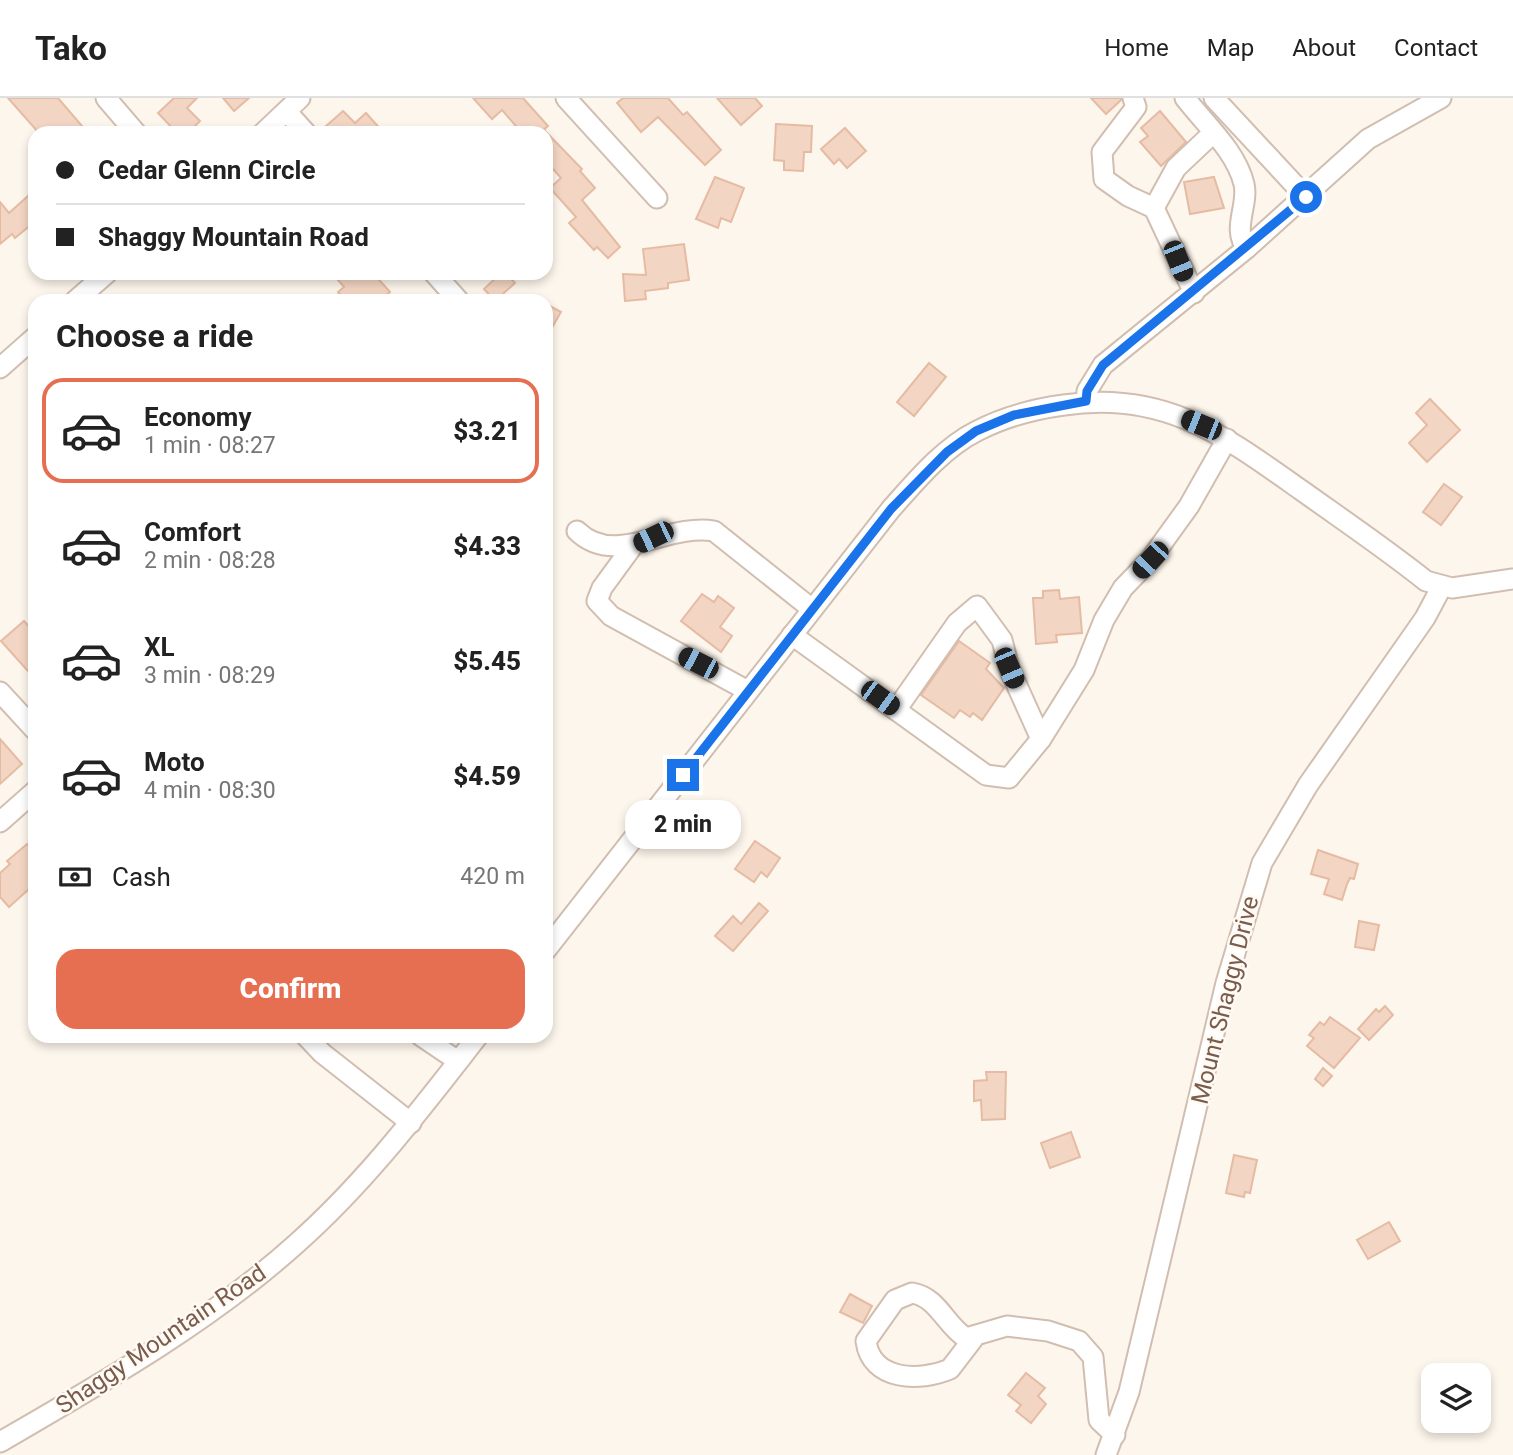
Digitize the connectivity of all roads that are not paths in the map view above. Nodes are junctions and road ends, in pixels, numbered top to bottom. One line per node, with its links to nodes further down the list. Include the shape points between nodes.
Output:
1 (566, 98): 13 (street)
2 (1133, 98): 14 (street, via 1136,107 1102,152 1104,179)
3 (1185, 98): 11 (street)
4 (1214, 98): 12 (street)
5 (1441, 98): 12 (street, via 1368,139)
6 (117, 102): 8 (street)
7 (293, 105): 9 (street); 10 (street)
8 (132, 126)
9 (270, 126)
10 (303, 126)
11 (1213, 133): 14 (street, via 1176,168); 15 (street, via 1231,156 1245,186 1240,227 1242,243)
12 (1306, 197): 15 (street)
13 (657, 198)
14 (1154, 208): 18 (street)
15 (1248, 248): 18 (street)
16 (99, 280): 19 (street)
17 (440, 280): 20 (street)
18 (1194, 293): 23 (street, via 1103,365)
19 (83, 294)
20 (453, 294)
21 (28, 343): 22 (street)
22 (0, 368)
23 (1086, 401): 24 (street, via 1135,402); 29 (street, via 1014,415 976,431 947,452 891,509)
24 (1227, 439): 28 (street); 35 (street, via 1189,506 1123,588 1084,670)
25 (578, 531): 26 (street, via 599,545)
26 (632, 547): 29 (street, via 653,537 696,528 715,531); 31 (street, via 597,601 611,616)
27 (1513, 579): 28 (street)
28 (1441, 588): 45 (street, Mount Shaggy Drive, via 1301,796 1262,863 1226,983)
29 (812, 609): 30 (street)
30 (792, 635): 31 (street); 33 (street)
31 (748, 691): 38 (street)
32 (0, 692): 34 (street)
33 (896, 710): 35 (street, via 986,775 1009,778); 35 (street, via 957,623 977,606 1002,640 1009,668)
34 (28, 722)
35 (1041, 739)
36 (28, 797): 37 (street)
37 (0, 822)
38 (553, 941)
39 (313, 1043): 43 (street)
40 (431, 1043): 42 (street)
41 (472, 1043): 42 (street, Shaggy Mountain Road)
42 (458, 1061): 43 (street, Shaggy Mountain Road)
43 (411, 1124): 46 (street, Shaggy Mountain Road, via 325,1218 264,1272 84,1394)
44 (973, 1339): 44 (street, via 959,1334 929,1298 912,1293 895,1300 866,1341 878,1366 915,1376 950,1369); 45 (street, via 1007,1326 1079,1341 1095,1364 1099,1420)
45 (1115, 1435): 47 (street, Mount Shaggy Drive)
46 (0, 1442)
47 (1107, 1455)

